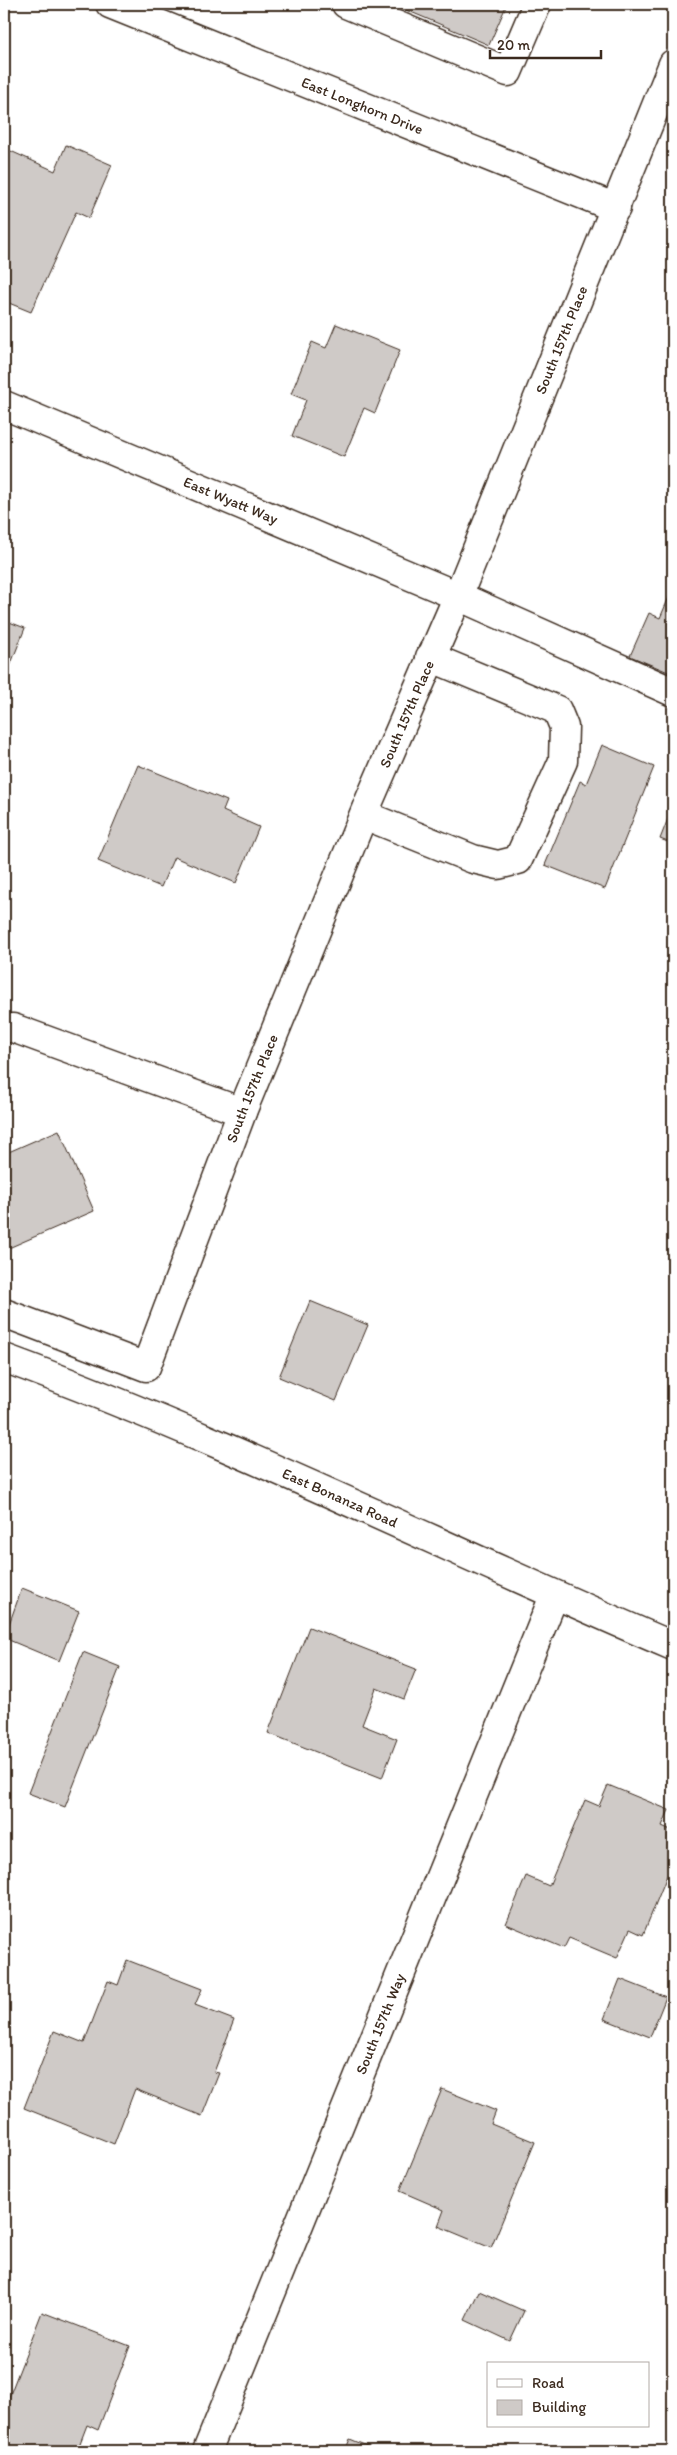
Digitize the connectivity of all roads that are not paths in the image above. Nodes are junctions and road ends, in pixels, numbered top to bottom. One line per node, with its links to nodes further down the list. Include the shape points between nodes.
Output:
1 (110, 4): 5 (street, East Longhorn Drive)
2 (346, 4): 3 (street, via 508,72)
3 (537, 4)
4 (673, 64): 5 (street, South 157th Place)
5 (616, 208): 7 (street, South 157th Place)
6 (4, 405): 7 (street, East Wyatt Way)
7 (458, 596): 8 (street, South 157th Place); 9 (street, East Wyatt Way)
8 (430, 657): 10 (street, South 157th Place); 10 (street, via 557,710 564,727 563,761 518,860 498,865 473,859)
9 (673, 692)
10 (364, 815): 12 (street, South 157th Place)
11 (4, 1028): 12 (street, via 13,1028)
12 (242, 1112): 13 (street, South 157th Place, via 146,1367)
13 (4, 1313)
14 (4, 1358): 15 (street, East Bonanza Road, via 235,1453)
15 (554, 1596): 16 (street, East Bonanza Road); 17 (street, South 157th Way)
16 (673, 1646)
17 (207, 2451)

